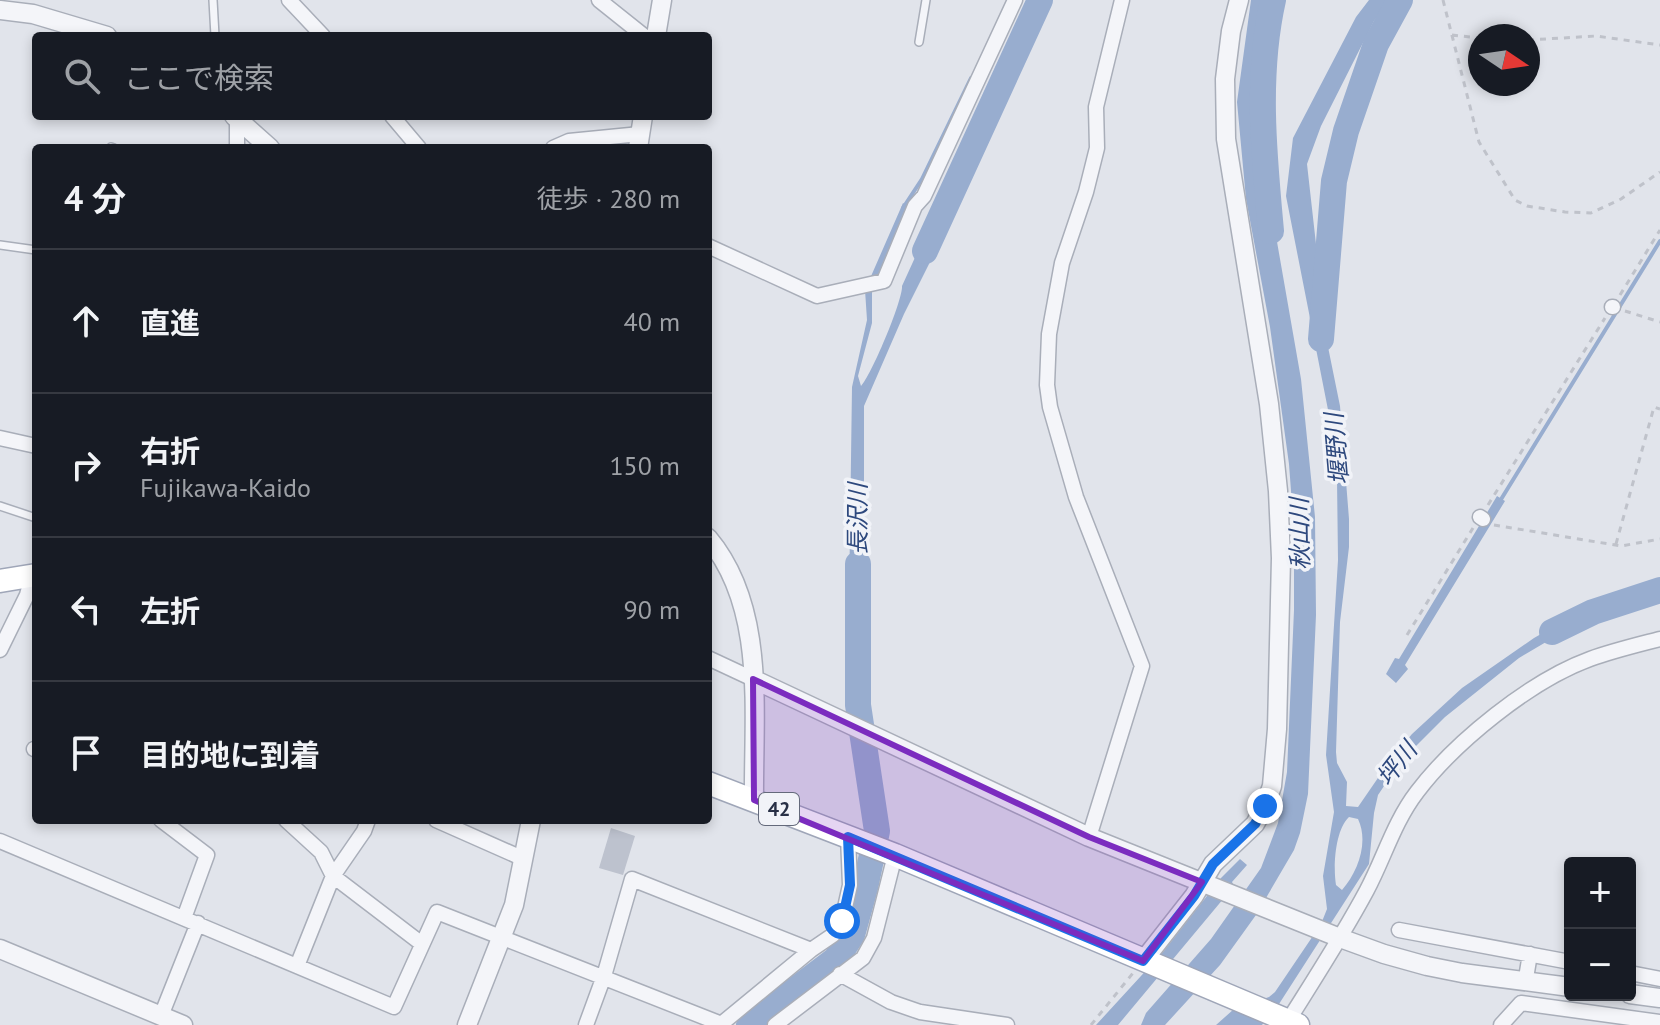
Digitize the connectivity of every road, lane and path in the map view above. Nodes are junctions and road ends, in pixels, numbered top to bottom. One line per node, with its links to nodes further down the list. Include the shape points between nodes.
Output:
1 (213, 0): 12 (lane)
2 (289, 0): 13 (street)
3 (599, 0): 14 (street)
4 (662, 0): 15 (street)
5 (926, 0): 19 (lane)
6 (1015, 0): 32 (street, via 884,281 817,296)
7 (1122, 0): 61 (street, via 1096,107 1097,148 1062,263 1049,334 1050,407 1076,497 1142,666)
8 (1239, 0): 66 (street, via 1225,79 1226,139 1278,491 1277,729 1265,806 1255,824 1213,864)
9 (1443, 0): 16 (path)
10 (0, 10): 11 (street)
11 (94, 32)
12 (215, 32)
13 (319, 32)
14 (639, 32)
15 (657, 32)
16 (1451, 35): 17 (path); 29 (path, via 1479,142 1515,200 1591,213)
17 (1468, 37)
18 (1540, 39): 20 (path, via 1596,36)
19 (919, 42)
20 (1660, 45)
21 (235, 120): 25 (street)
22 (238, 120): 26 (street)
23 (395, 120): 27 (street)
24 (641, 133): 28 (street)
25 (237, 144)
26 (265, 144)
27 (416, 144)
28 (562, 144)
29 (1660, 172)
30 (1660, 230): 34 (path)
31 (0, 245): 33 (lane)
32 (712, 248)
33 (32, 249)
34 (1616, 308): 35 (path); 41 (path)
35 (1660, 322)
36 (1660, 409): 44 (path, via 1654,407)
37 (0, 438): 38 (street)
38 (32, 445)
39 (0, 506): 40 (lane)
40 (32, 517)
41 (1485, 520): 44 (path); 48 (path)
42 (1660, 539): 44 (path)
43 (712, 544): 52 (street, via 730,572 745,612)
44 (1616, 545)
45 (0, 581): 46 (main road)
46 (32, 588)
47 (32, 590): 50 (street)
48 (1407, 635)
49 (1660, 639): 69 (street, via 1587,660 1547,681 1498,712 1455,750 1416,793)
50 (0, 650)
51 (712, 660): 52 (street)
52 (753, 679): 54 (street); 61 (street)
53 (712, 784): 54 (main road, 42)
54 (754, 800): 60 (main road, 42)
55 (166, 824): 67 (street, via 207,855)
56 (290, 824): 65 (street, via 321,852)
57 (367, 824): 65 (street)
58 (445, 824): 64 (street)
59 (530, 824): 64 (street)
60 (848, 837): 63 (main road, 42); 73 (street, via 850,885 842,921 833,935)
61 (1089, 837): 66 (street)
62 (0, 841): 67 (street)
63 (894, 855): 76 (main road, 42); 79 (street, via 874,938 863,958)
64 (524, 859): 70 (street)
65 (333, 876): 71 (street); 77 (street)
66 (1208, 884): 69 (street); 76 (street)
67 (191, 920): 77 (street); 86 (street)
68 (1399, 930): 74 (street)
69 (1340, 938): 83 (street, via 1451,971); 88 (street)
70 (501, 939): 71 (street, via 437,912); 81 (street); 90 (street)
71 (422, 944): 77 (street, via 394,1007)
72 (0, 949): 86 (street)
73 (811, 950): 81 (street, via 632,879); 92 (street)
74 (1530, 954): 75 (street); 78 (street)
75 (1564, 961)
76 (1147, 962): 88 (main road, 42); 95 (path)
77 (297, 966)
78 (1527, 972)
79 (840, 974): 93 (street); 94 (street, via 920,1012)
80 (1636, 974): 82 (street)
81 (604, 976): 91 (street); 92 (street)
82 (1660, 979)
83 (1564, 986)
84 (1636, 995): 85 (street)
85 (1660, 998)
86 (160, 1021): 89 (street)
87 (1660, 1022): 96 (street, via 1521,1003)
88 (1293, 1023)
89 (183, 1025)
90 (467, 1025)
91 (586, 1025)
92 (722, 1025)
93 (775, 1025)
94 (1007, 1025)
95 (1091, 1025)
96 (1501, 1025)

